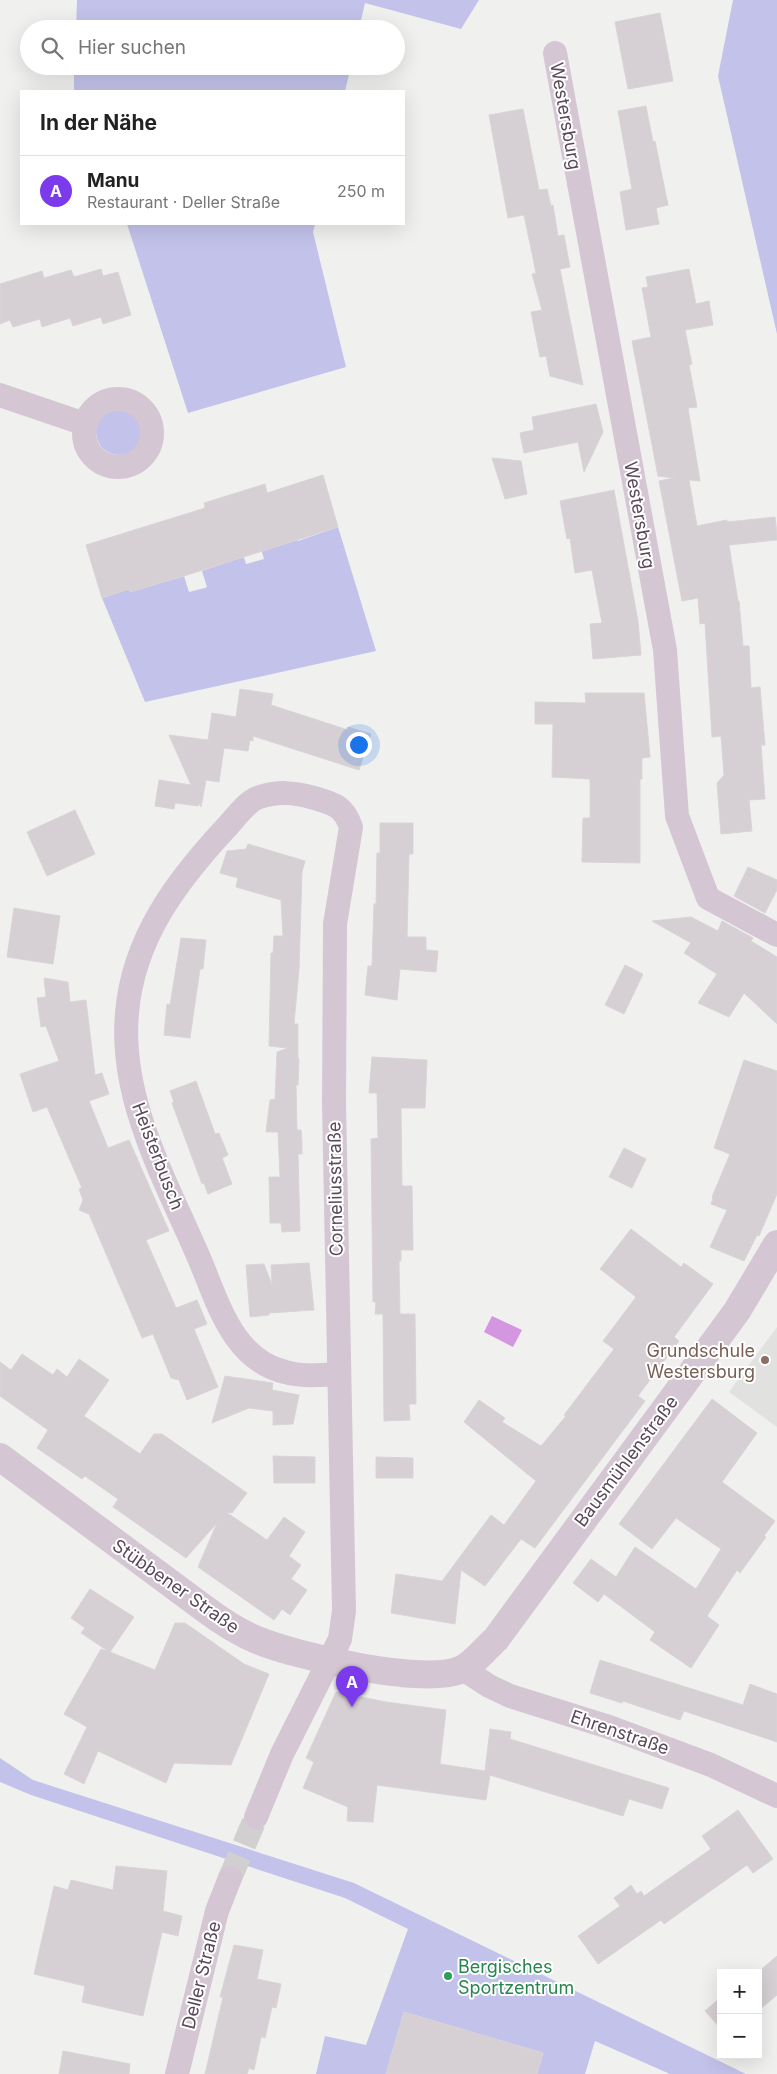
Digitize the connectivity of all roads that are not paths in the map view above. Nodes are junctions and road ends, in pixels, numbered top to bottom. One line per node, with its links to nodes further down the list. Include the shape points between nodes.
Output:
1 (555, 52): 5 (street, Westersburg, via 665,650 676,816 708,898)
2 (0, 396): 3 (street)
3 (85, 424)
4 (255, 799): 7 (street, Corneliusstraße, via 278,793 297,793 336,805 346,814 350,827 335,924 334,1103); 7 (street, Heisterbusch, via 192,864 152,924 131,979 126,1060 140,1116 231,1333 254,1359 284,1372)
5 (777, 935)
6 (777, 1244): 10 (street, Bausmühlenstraße, via 737,1311 496,1639)
7 (339, 1374): 9 (street, Corneliusstraße, via 344,1611 340,1639)
8 (0, 1457): 9 (street, Stübbener Straße, via 230,1627 280,1648)
9 (330, 1661): 10 (street, Stübbener Straße, via 418,1675 436,1676); 12 (street, via 282,1754)
10 (463, 1669): 11 (street, Ehrenstraße, via 510,1696 618,1730 711,1765)
11 (777, 1796)
12 (256, 1816)
13 (230, 1878): 14 (street, Deller Straße, via 216,1911)
14 (177, 2074)

